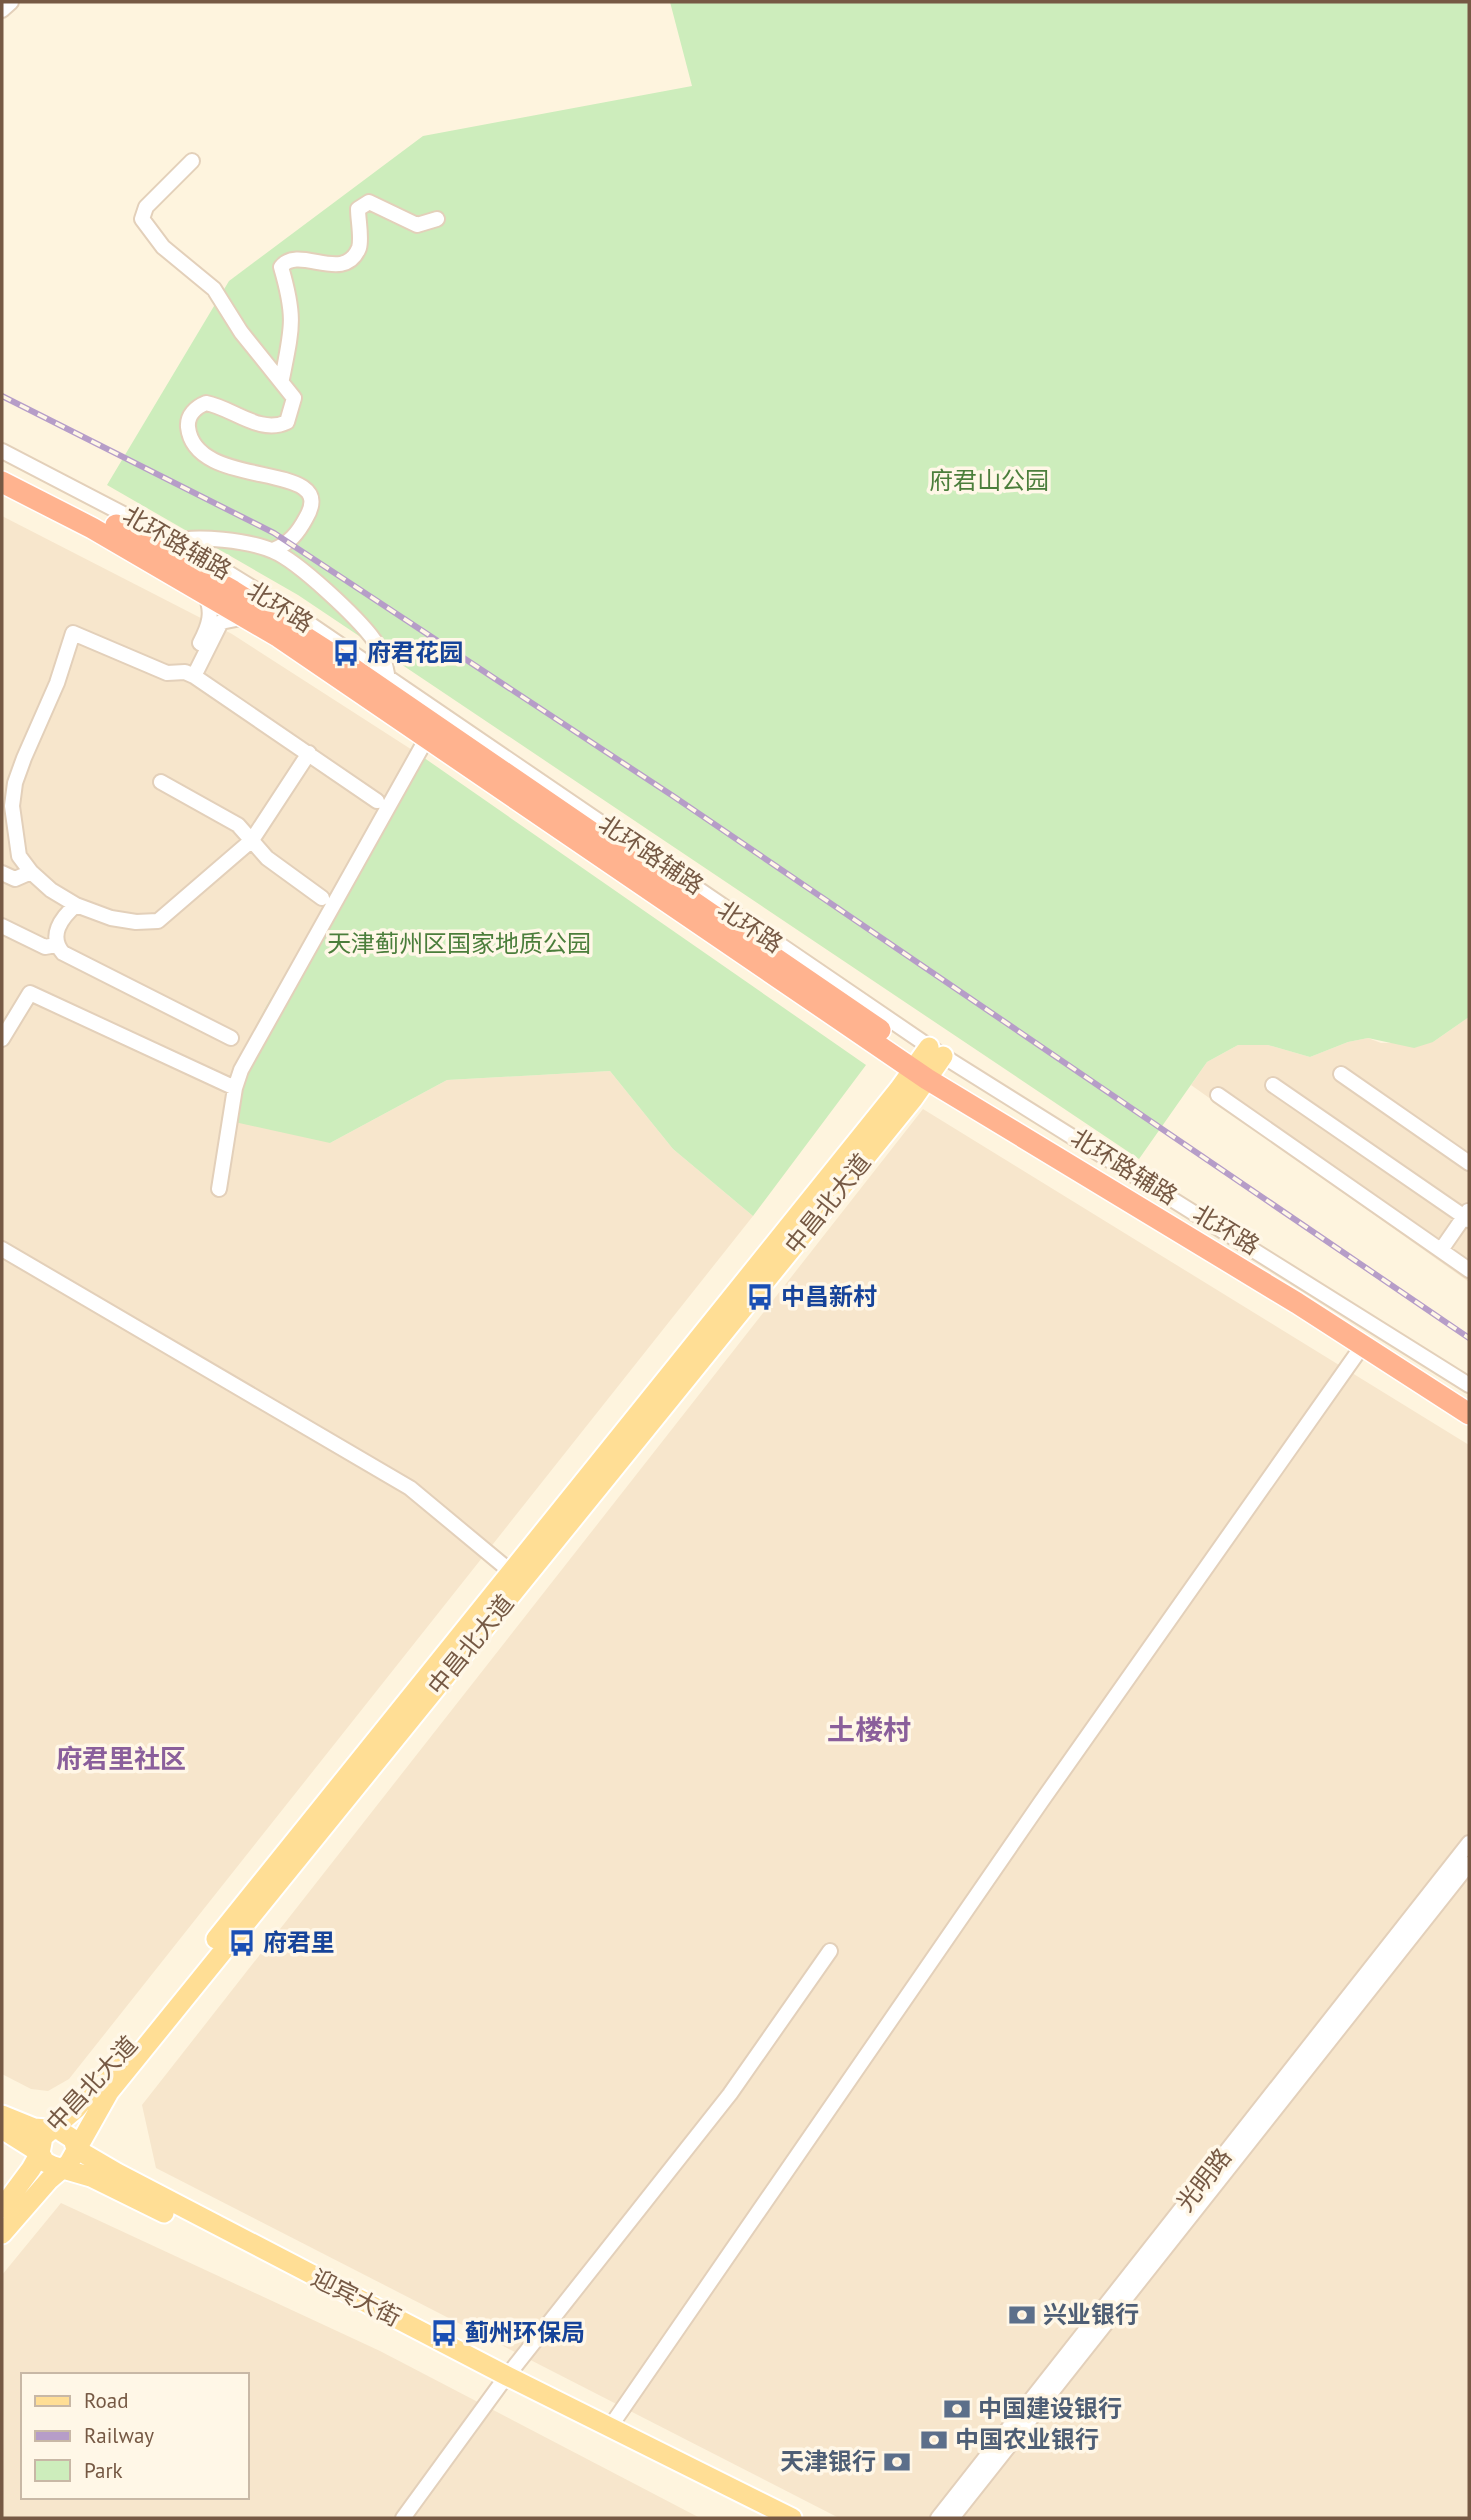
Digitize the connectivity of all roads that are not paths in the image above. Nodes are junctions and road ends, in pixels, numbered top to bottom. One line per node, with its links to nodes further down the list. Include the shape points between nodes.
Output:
1 (10, 2): 2 (street)
2 (2, 10)
3 (192, 161): 5 (street, via 146,207 142,219 163,247 214,289 240,332)
4 (437, 219): 5 (street, via 416,225 369,202 358,209 359,247 351,258 332,264 287,259 281,267 293,307 293,324)
5 (282, 379): 9 (street, via 294,398 287,422 265,427 206,403 191,415 188,426 193,443 205,457 230,469 276,476 302,487 311,501 310,509)
6 (2, 451): 10 (street, 北环路辅路)
7 (2, 468): 10 (highway, 北环路)
8 (2, 482): 13 (highway, 北环路)
9 (289, 542): 11 (street); 12 (street)
10 (167, 545): 11 (street, via 210,538); 16 (highway, 北环路, via 287,625)
11 (272, 550): 12 (street)
12 (288, 560): 16 (street, via 374,640)
13 (204, 592): 14 (highway, 北环路); 15 (street, via 211,617)
14 (246, 617): 15 (street, via 221,622); 31 (highway, 北环路)
15 (190, 674): 18 (street); 21 (street, via 167,673 73,633 15,783)
16 (388, 684): 31 (highway, 北环路)
17 (424, 743): 34 (street, via 252,1048)
18 (309, 753): 20 (street); 22 (street)
19 (161, 782): 22 (street, via 238,825)
20 (377, 801)
21 (7, 820): 24 (street, via 19,856)
22 (252, 840): 25 (street, via 267,858); 26 (street, via 158,920 111,918)
23 (2, 873): 24 (street, via 15,879)
24 (31, 873): 26 (street)
25 (322, 898)
26 (76, 905): 28 (street, via 65,914 56,933)
27 (2, 926): 28 (street, via 45,947)
28 (57, 946): 29 (street)
29 (231, 1038)
30 (2, 1039): 34 (street, via 30,993)
31 (928, 1063): 42 (highway, 北环路); 43 (street, 北环路辅路); 44 (highway, 北环路); 46 (main road, 中昌北大道)
32 (1341, 1074): 36 (street)
33 (1273, 1085): 38 (street)
34 (235, 1088): 37 (street)
35 (1219, 1095): 40 (street)
36 (1469, 1163)
37 (219, 1189)
38 (1468, 1215): 40 (street)
39 (2, 1249): 46 (street, via 410,1488)
40 (1441, 1250): 41 (street)
41 (1469, 1270)
42 (1363, 1345): 45 (highway, 北环路); 59 (street)
43 (1469, 1385)
44 (1469, 1399)
45 (1469, 1414)
46 (517, 1577): 52 (main road, 中昌北大道, via 102,2080); 53 (main road, 中昌北大道, via 108,2092)
47 (1469, 1843): 63 (street, 光明路)
48 (1469, 1864): 64 (street, 光明路)
49 (830, 1951): 58 (street, via 730,2094)
50 (2, 2115): 52 (main road, 迎宾大街)
51 (2, 2129): 54 (main road, 迎宾大街)
52 (49, 2131): 53 (main road, 迎宾大街, via 66,2134); 54 (main road, 中昌北大道, via 39,2144)
53 (76, 2149): 55 (main road, 中昌北大道); 58 (main road, 迎宾大街)
54 (40, 2153): 55 (main road, 迎宾大街, via 45,2162); 56 (main road, 中昌北大道)
55 (61, 2168): 57 (main road, 中昌北大道); 58 (main road, 迎宾大街, via 114,2187)
56 (2, 2208)
57 (2, 2234)
58 (503, 2380): 59 (main road, 迎宾大街); 60 (street); 61 (main road, 迎宾大街)
59 (610, 2427): 62 (main road, 迎宾大街)
60 (403, 2518)
61 (764, 2518)
62 (792, 2518)
63 (938, 2518)
64 (952, 2518)

